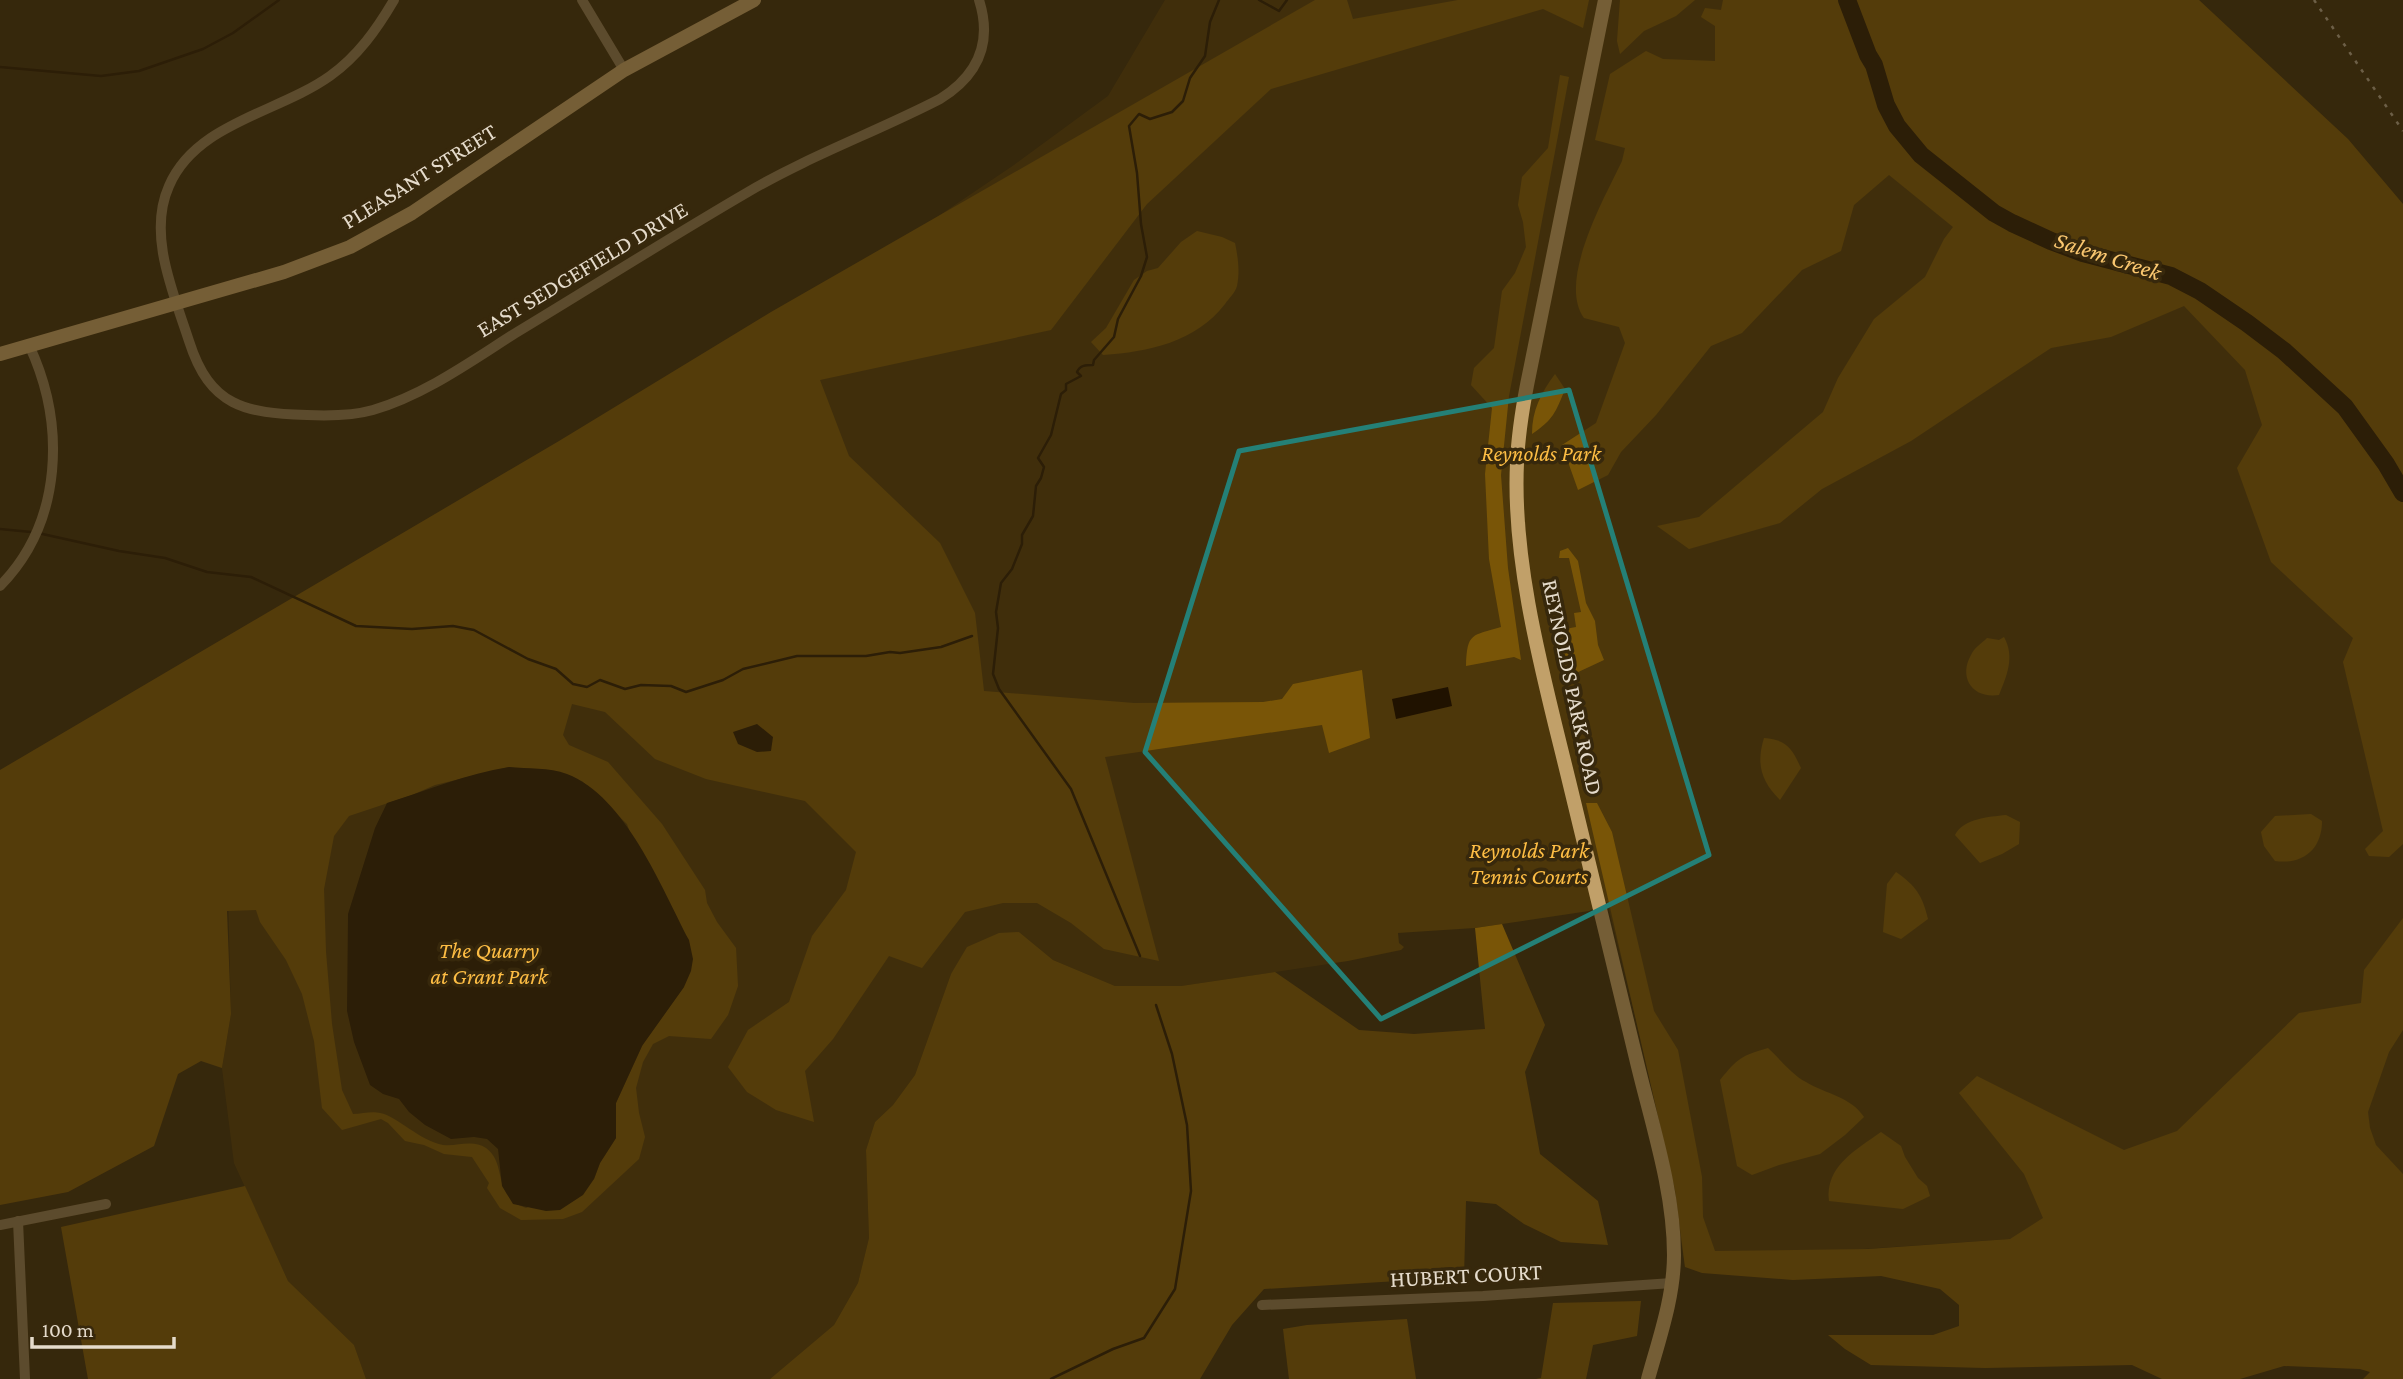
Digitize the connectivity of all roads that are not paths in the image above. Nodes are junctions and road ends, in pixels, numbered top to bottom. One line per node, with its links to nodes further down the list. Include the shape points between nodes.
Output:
1 (394, 0): 7 (street, EAST SEDGEFIELD DRIVE, via 359,50 330,76 208,139 177,170 164,198 161,223 165,262)
2 (582, 0): 6 (street)
3 (754, 0): 6 (main road, PLEASANT STREET)
4 (979, 0): 7 (street, EAST SEDGEFIELD DRIVE, via 985,25 983,47 970,75 951,92 779,174 468,363 378,409 331,416 261,412 237,404 202,373)
5 (1605, 0): 14 (main road, REYNOLDS PARK ROAD, via 1518,435 1517,495 1535,638 1664,1176 1673,1241)
6 (624, 70): 7 (main road, PLEASANT STREET, via 412,213 350,247)
7 (177, 303): 8 (main road, PLEASANT STREET)
8 (29, 345): 9 (main road, PLEASANT STREET); 10 (street, via 49,407 53,480 35,535)
9 (0, 354)
10 (0, 586)
11 (106, 1204): 12 (street)
12 (18, 1221): 13 (street); 16 (street)
13 (0, 1224)
14 (1672, 1283): 15 (street, HUBERT COURT); 17 (main road, REYNOLDS PARK ROAD)
15 (1262, 1305)
16 (25, 1379)
17 (1648, 1379)

